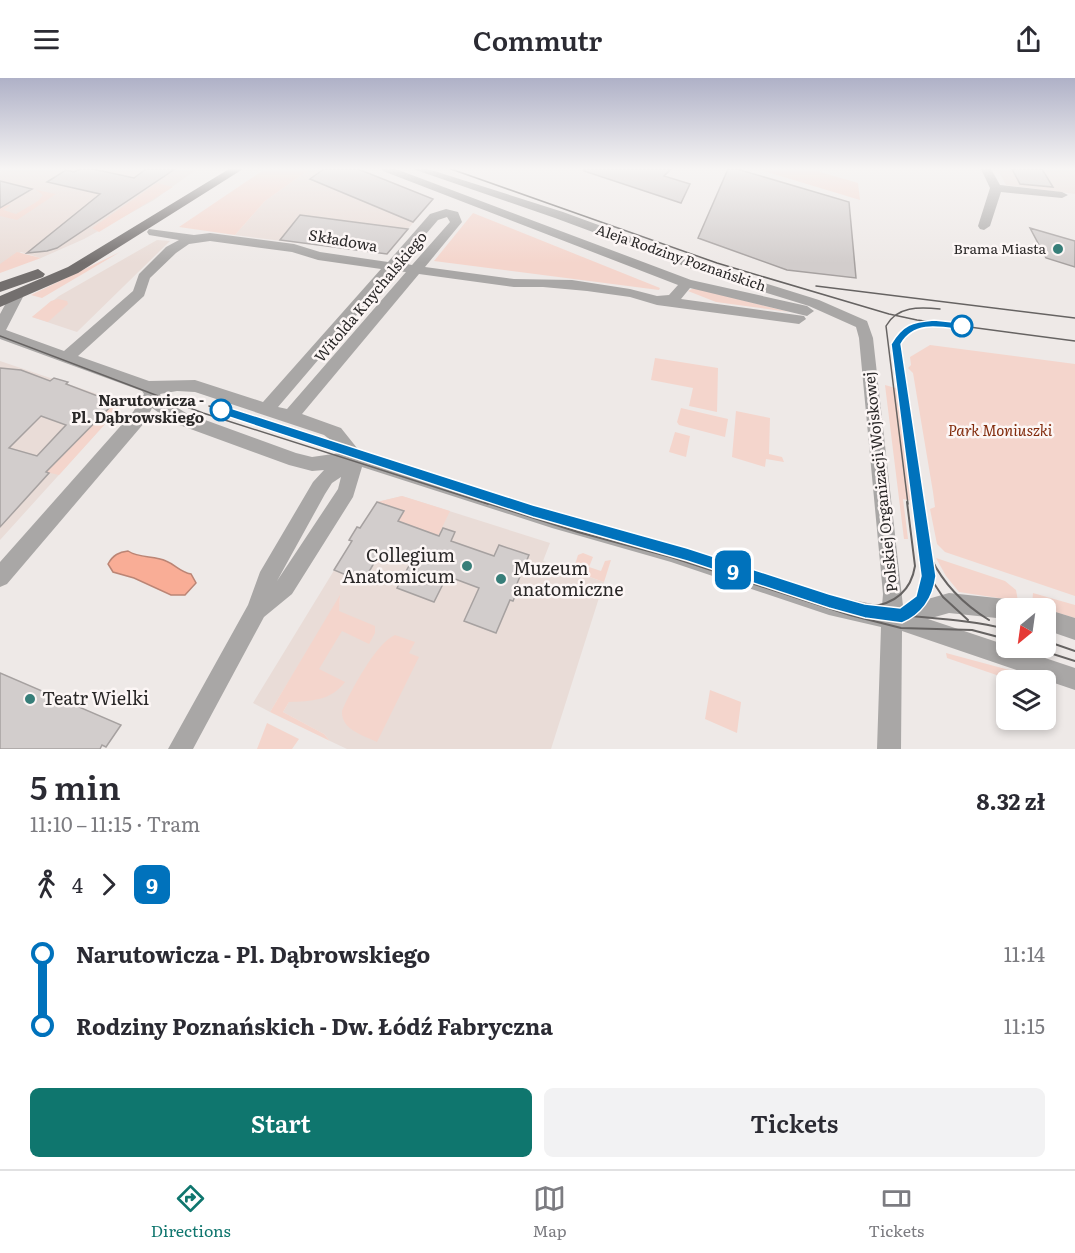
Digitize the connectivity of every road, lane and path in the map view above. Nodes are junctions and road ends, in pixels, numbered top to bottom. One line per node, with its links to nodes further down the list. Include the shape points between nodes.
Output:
1 (182, 200): 8 (main road)
2 (469, 200): 11 (street, Aleja Rodziny Poznańskich)
3 (514, 200): 16 (street, Aleja Rodziny Poznańskich)
4 (992, 200): 5 (street)
5 (984, 226)
6 (153, 232): 7 (street)
7 (196, 238): 9 (street, Składowa, via 294,248 313,255); 21 (street, Składowa, via 171,250 144,277 139,293)
8 (112, 244): 12 (main road); 13 (main road, via 97,257)
9 (392, 266): 10 (street, Składowa); 10 (street, Witolda Knychalskiego, via 434,217 454,215 456,222); 23 (street, Witolda Knychalskiego)
10 (416, 270): 14 (street, Składowa, via 514,283 542,281 633,293); 24 (street, Witolda Knychalskiego)
11 (687, 283): 14 (street, via 674,297); 16 (street, Aleja Rodziny Poznańskich)
12 (0, 287)
13 (17, 295): 15 (main road); 19 (street)
14 (661, 301): 17 (street, Składowa)
15 (0, 302)
16 (840, 315): 18 (street, Aleja Rodziny Poznańskich)
17 (799, 320)
18 (862, 324): 28 (street, Polskiej Organizacji Wojskowej, via 893,587)
19 (0, 328)
20 (0, 333): 21 (street)
21 (68, 356): 22 (street)
22 (150, 390): 23 (street, via 195,386); 25 (street, via 162,407 180,418 295,460 312,464); 26 (street, via 139,417)
23 (266, 410): 24 (street)
24 (290, 417): 25 (street, via 335,432)
25 (355, 458): 28 (street, via 829,605); 32 (street, via 349,486 331,516 285,587 257,610)
26 (0, 577)
27 (996, 608): 28 (street, via 949,603)
28 (892, 618): 31 (street); 33 (street, Polskiej Organizacji Wojskowej)
29 (1056, 623): 30 (street)
30 (1075, 629)
31 (1075, 679)
32 (180, 749)
33 (889, 749)

